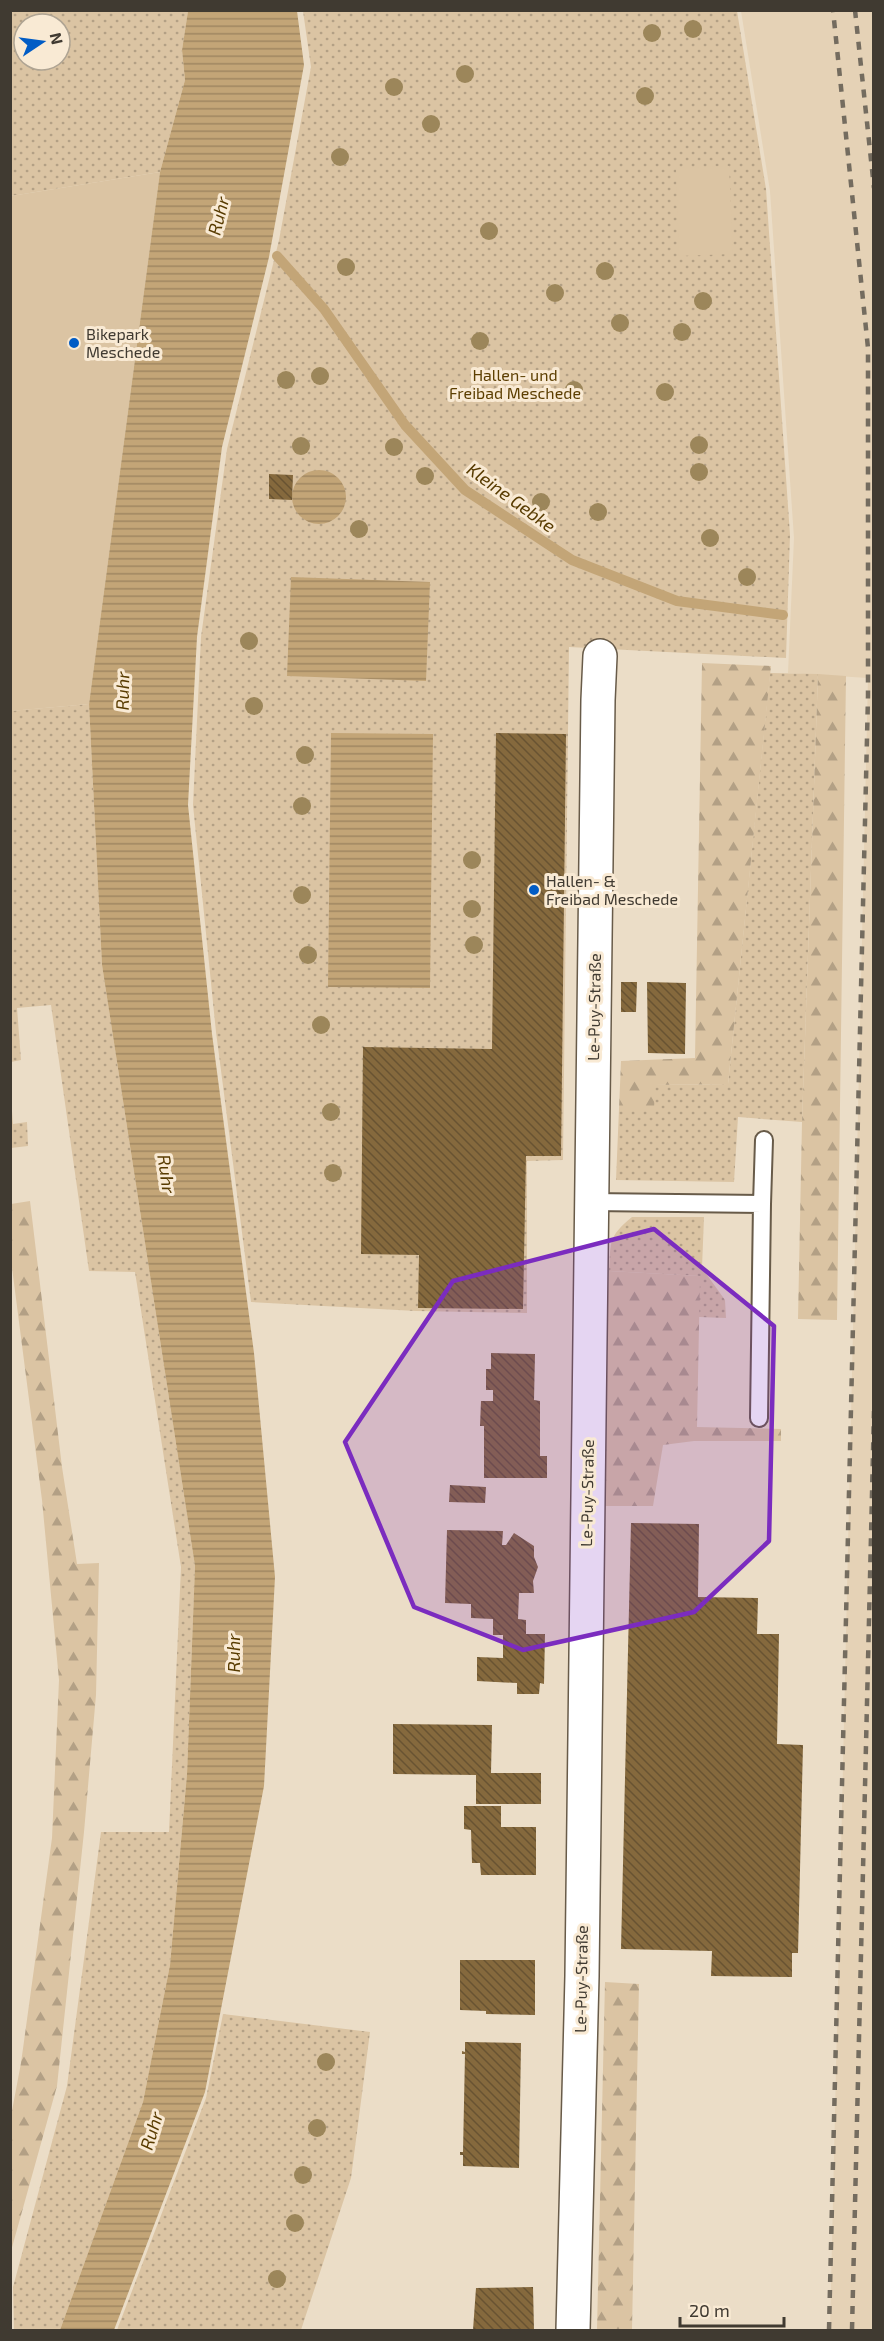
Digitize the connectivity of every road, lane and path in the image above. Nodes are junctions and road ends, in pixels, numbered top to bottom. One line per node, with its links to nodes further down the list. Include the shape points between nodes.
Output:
1 (600, 656): 3 (street, Le-Puy-Straße)
2 (764, 1140): 4 (lane)
3 (591, 1202): 4 (lane); 6 (street, Le-Puy-Straße)
4 (762, 1204): 5 (lane)
5 (759, 1418)
6 (573, 2331)

